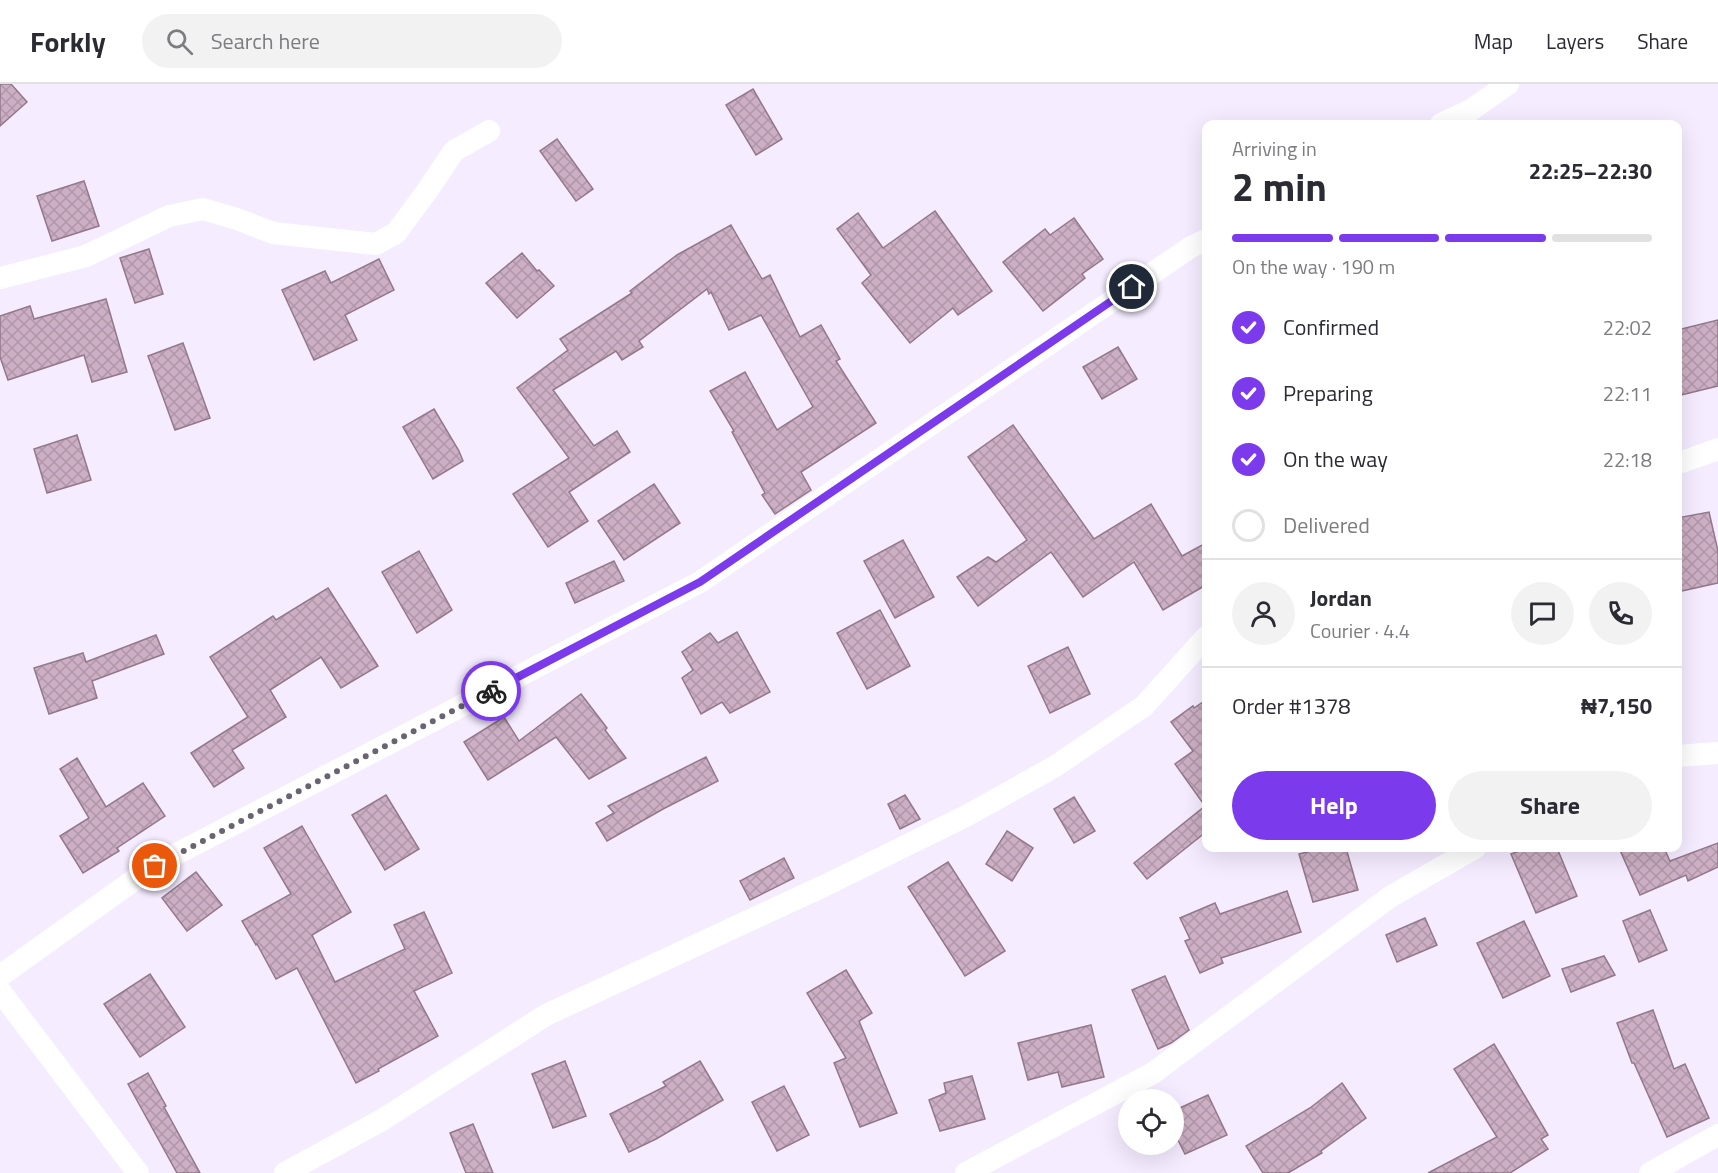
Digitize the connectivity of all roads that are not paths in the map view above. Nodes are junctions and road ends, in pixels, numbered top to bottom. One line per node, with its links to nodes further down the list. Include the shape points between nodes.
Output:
1 (1508, 84): 2 (street)
2 (1450, 120)
3 (489, 131): 5 (street, via 454,151 396,233 376,244 273,233 203,209 169,216 86,256)
4 (1202, 242): 12 (street, via 700,582 155,866)
5 (0, 278)
6 (1718, 449): 7 (street)
7 (1682, 462)
8 (1202, 641): 16 (street, via 1144,706 1054,767 848,874 546,1015 382,1120)
9 (1718, 753): 10 (street)
10 (1682, 756)
11 (1468, 852): 17 (street, via 1390,897 1153,1073)
12 (0, 976)
13 (0, 991): 15 (street)
14 (1718, 1135): 18 (street)
15 (138, 1173)
16 (285, 1173)
17 (966, 1173)
18 (1650, 1173)

